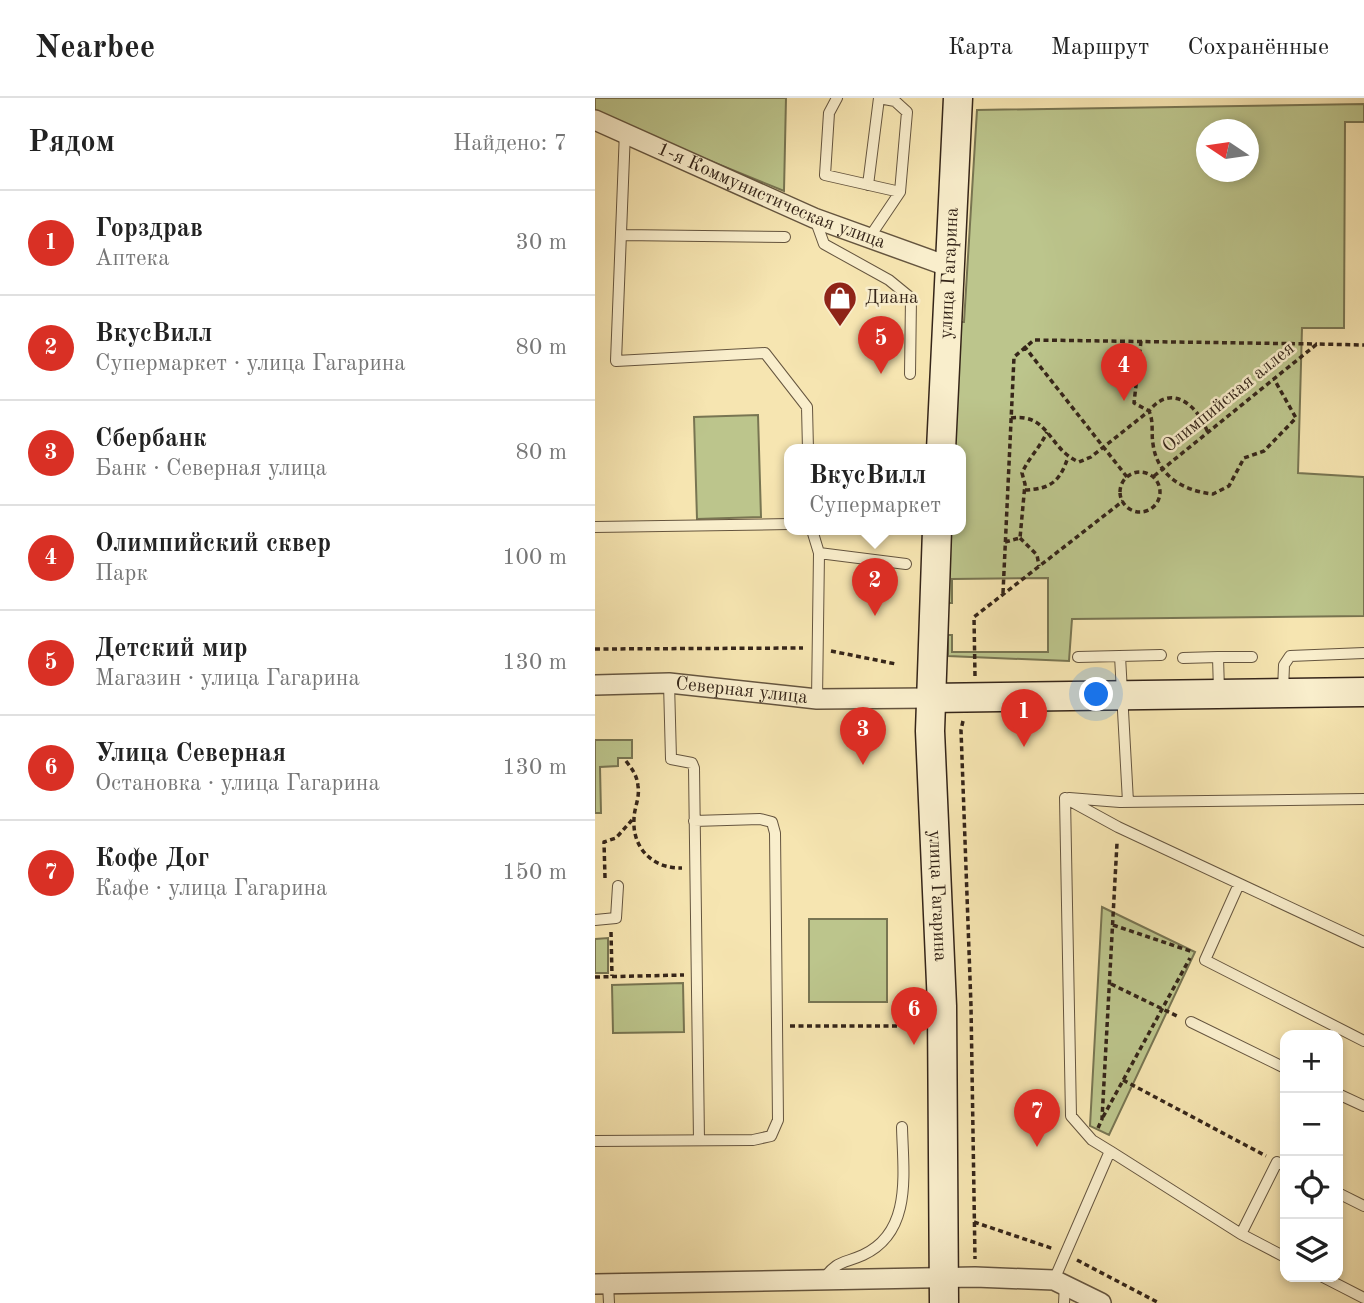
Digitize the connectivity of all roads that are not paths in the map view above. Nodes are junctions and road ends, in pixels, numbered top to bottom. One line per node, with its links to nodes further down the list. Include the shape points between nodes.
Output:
1 (837, 98): 5 (lane, via 829,113 825,175)
2 (958, 98): 11 (street, улица Гагарина)
3 (595, 120): 4 (street, 1-я Коммунистическая улица)
4 (625, 131): 7 (street, 1-я Коммунистическая улица); 8 (lane)
5 (868, 185): 6 (lane); 6 (lane, via 879,98 895,101 907,112)
6 (900, 192): 10 (lane)
7 (814, 218): 10 (street, 1-я Коммунистическая улица); 12 (lane, via 824,244 889,280 911,298)
8 (621, 235): 9 (lane); 13 (lane, via 617,361 765,353 807,407)
9 (785, 237)
10 (869, 239): 11 (street, 1-я Коммунистическая улица)
11 (950, 267): 14 (street, улица Гагарина)
12 (910, 374)
13 (808, 444)
14 (941, 444)
15 (784, 524): 16 (lane)
16 (595, 527)
17 (814, 535): 19 (lane)
18 (937, 535): 34 (street, улица Гагарина)
19 (819, 553): 20 (lane); 35 (lane)
20 (906, 564)
21 (1364, 653): 31 (lane, via 1290,656 1284,665)
22 (1161, 654): 23 (lane)
23 (1120, 656): 24 (lane); 32 (lane)
24 (1078, 657)
25 (1183, 657): 26 (lane)
26 (1218, 657): 27 (lane); 33 (lane)
27 (1252, 657)
28 (669, 684): 29 (street, Северная улица); 35 (street, Северная улица); 39 (lane, via 671,759 692,763 694,768)
29 (595, 685)
30 (1364, 692): 31 (street)
31 (1283, 693): 33 (street)
32 (1121, 695): 33 (street); 34 (street); 38 (lane)
33 (1219, 695)
34 (930, 698): 35 (street, Северная улица); 62 (street, улица Гагарина, via 942,1006)
35 (817, 699)
36 (1065, 797): 38 (lane); 40 (lane); 52 (lane, via 1070,1116 1092,1140)
37 (1364, 799): 38 (lane)
38 (1128, 802)
39 (694, 821): 50 (lane); 50 (lane, via 760,818 772,822 775,833 778,1120 771,1136)
40 (1239, 884): 43 (lane); 45 (lane, via 1205,960)
41 (618, 886): 42 (lane, via 616,918)
42 (595, 920)
43 (1364, 942)
44 (1191, 1022): 46 (lane)
45 (1364, 1041)
46 (1280, 1066)
47 (1343, 1096): 48 (lane)
48 (1364, 1106)
49 (902, 1127): 58 (lane, via 903,1201 895,1222 884,1242 834,1265)
50 (699, 1140): 51 (lane)
51 (595, 1141)
52 (1110, 1151): 56 (lane); 60 (lane)
53 (1280, 1166): 56 (lane)
54 (1343, 1196): 55 (lane)
55 (1364, 1206)
56 (1241, 1234): 57 (lane)
57 (1280, 1254)
58 (823, 1280): 61 (street); 62 (street)
59 (1333, 1282): 63 (lane)
60 (1061, 1289): 62 (street); 64 (street)
61 (604, 1290)
62 (944, 1290)
63 (1364, 1298)
64 (1101, 1303)

